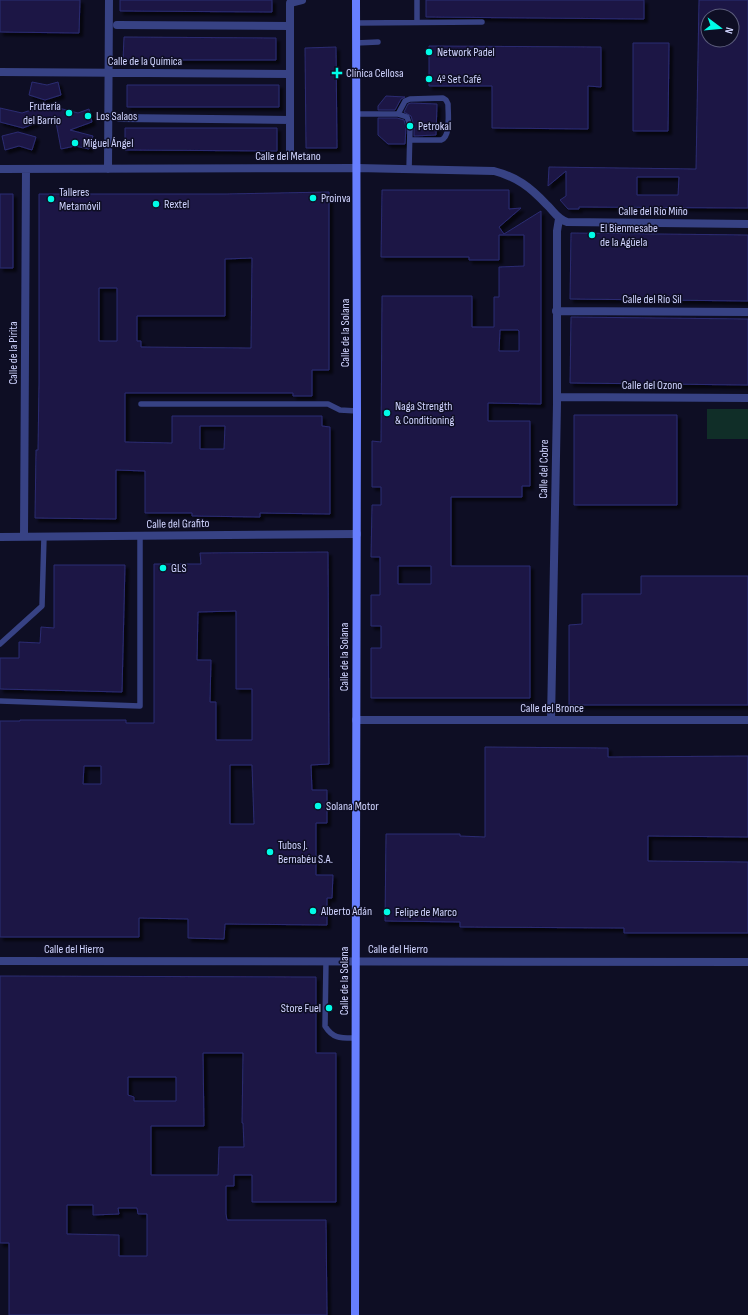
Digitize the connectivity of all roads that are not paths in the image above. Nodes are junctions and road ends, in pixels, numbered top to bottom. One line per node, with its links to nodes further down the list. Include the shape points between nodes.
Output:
1 (109, 0): 14 (street)
2 (302, 0): 5 (street)
3 (356, 0): 8 (street, Calle de la Solana)
4 (417, 0): 6 (lane)
5 (289, 1): 10 (street)
6 (417, 22): 7 (lane); 8 (lane)
7 (482, 22)
8 (357, 23): 12 (street, Calle de la Solana)
9 (117, 25): 10 (street)
10 (290, 26): 15 (street)
11 (378, 42): 12 (lane)
12 (356, 43): 16 (street, Calle de la Solana)
13 (0, 72): 14 (street, Calle de la Química)
14 (109, 73): 15 (street, Calle de la Química); 25 (street)
15 (290, 74): 19 (street)
16 (357, 114): 17 (lane); 22 (street, Calle de la Solana)
17 (398, 114): 20 (lane, via 407,117); 20 (lane, via 405,101 410,99 443,98 448,104 448,135 445,139)
18 (120, 118): 19 (street)
19 (290, 120): 21 (street)
20 (410, 140): 26 (lane)
21 (290, 155)
22 (357, 168): 25 (street, Calle del Metano); 26 (street, Calle del Metano); 34 (street, Calle de la Solana)
23 (0, 169): 24 (street, Calle del Metano)
24 (26, 169): 25 (street, Calle del Metano); 38 (street, Calle de la Pirita)
25 (108, 169)
26 (409, 170): 27 (street, Calle del Metano, via 478,170 507,174 536,192)
27 (559, 219): 28 (street, Calle del Río Miño, via 567,222); 29 (street, Calle del Cobre)
28 (748, 224)
29 (556, 311): 30 (street, Calle del Río Sil); 31 (street, Calle del Cobre)
30 (748, 312)
31 (557, 397): 32 (street, Calle del Ozono); 43 (street, Calle del Cobre)
32 (748, 398)
33 (141, 404): 34 (lane, via 328,404 340,410)
34 (357, 411): 35 (street, Calle de la Solana)
35 (357, 534): 36 (street, Calle del Grafito); 42 (street, Calle de la Solana)
36 (140, 536): 39 (street, Calle del Grafito); 41 (lane, via 140,706)
37 (0, 537): 38 (street, Calle del Grafito)
38 (24, 537): 39 (street, Calle del Grafito)
39 (44, 537): 40 (lane, via 42,606)
40 (0, 644)
41 (0, 701)
42 (356, 720): 43 (street, Calle del Bronce); 47 (street, Calle de la Solana)
43 (551, 720): 44 (street, Calle del Bronce)
44 (748, 720)
45 (0, 961): 46 (street, Calle del Hierro)
46 (326, 961): 47 (street, Calle del Hierro); 49 (lane, via 325,1026 330,1034 337,1037)
47 (356, 961): 48 (street, Calle del Hierro); 49 (street, Calle de la Solana)
48 (748, 962)
49 (356, 1038): 50 (street, Calle de la Solana)
50 (355, 1315)

